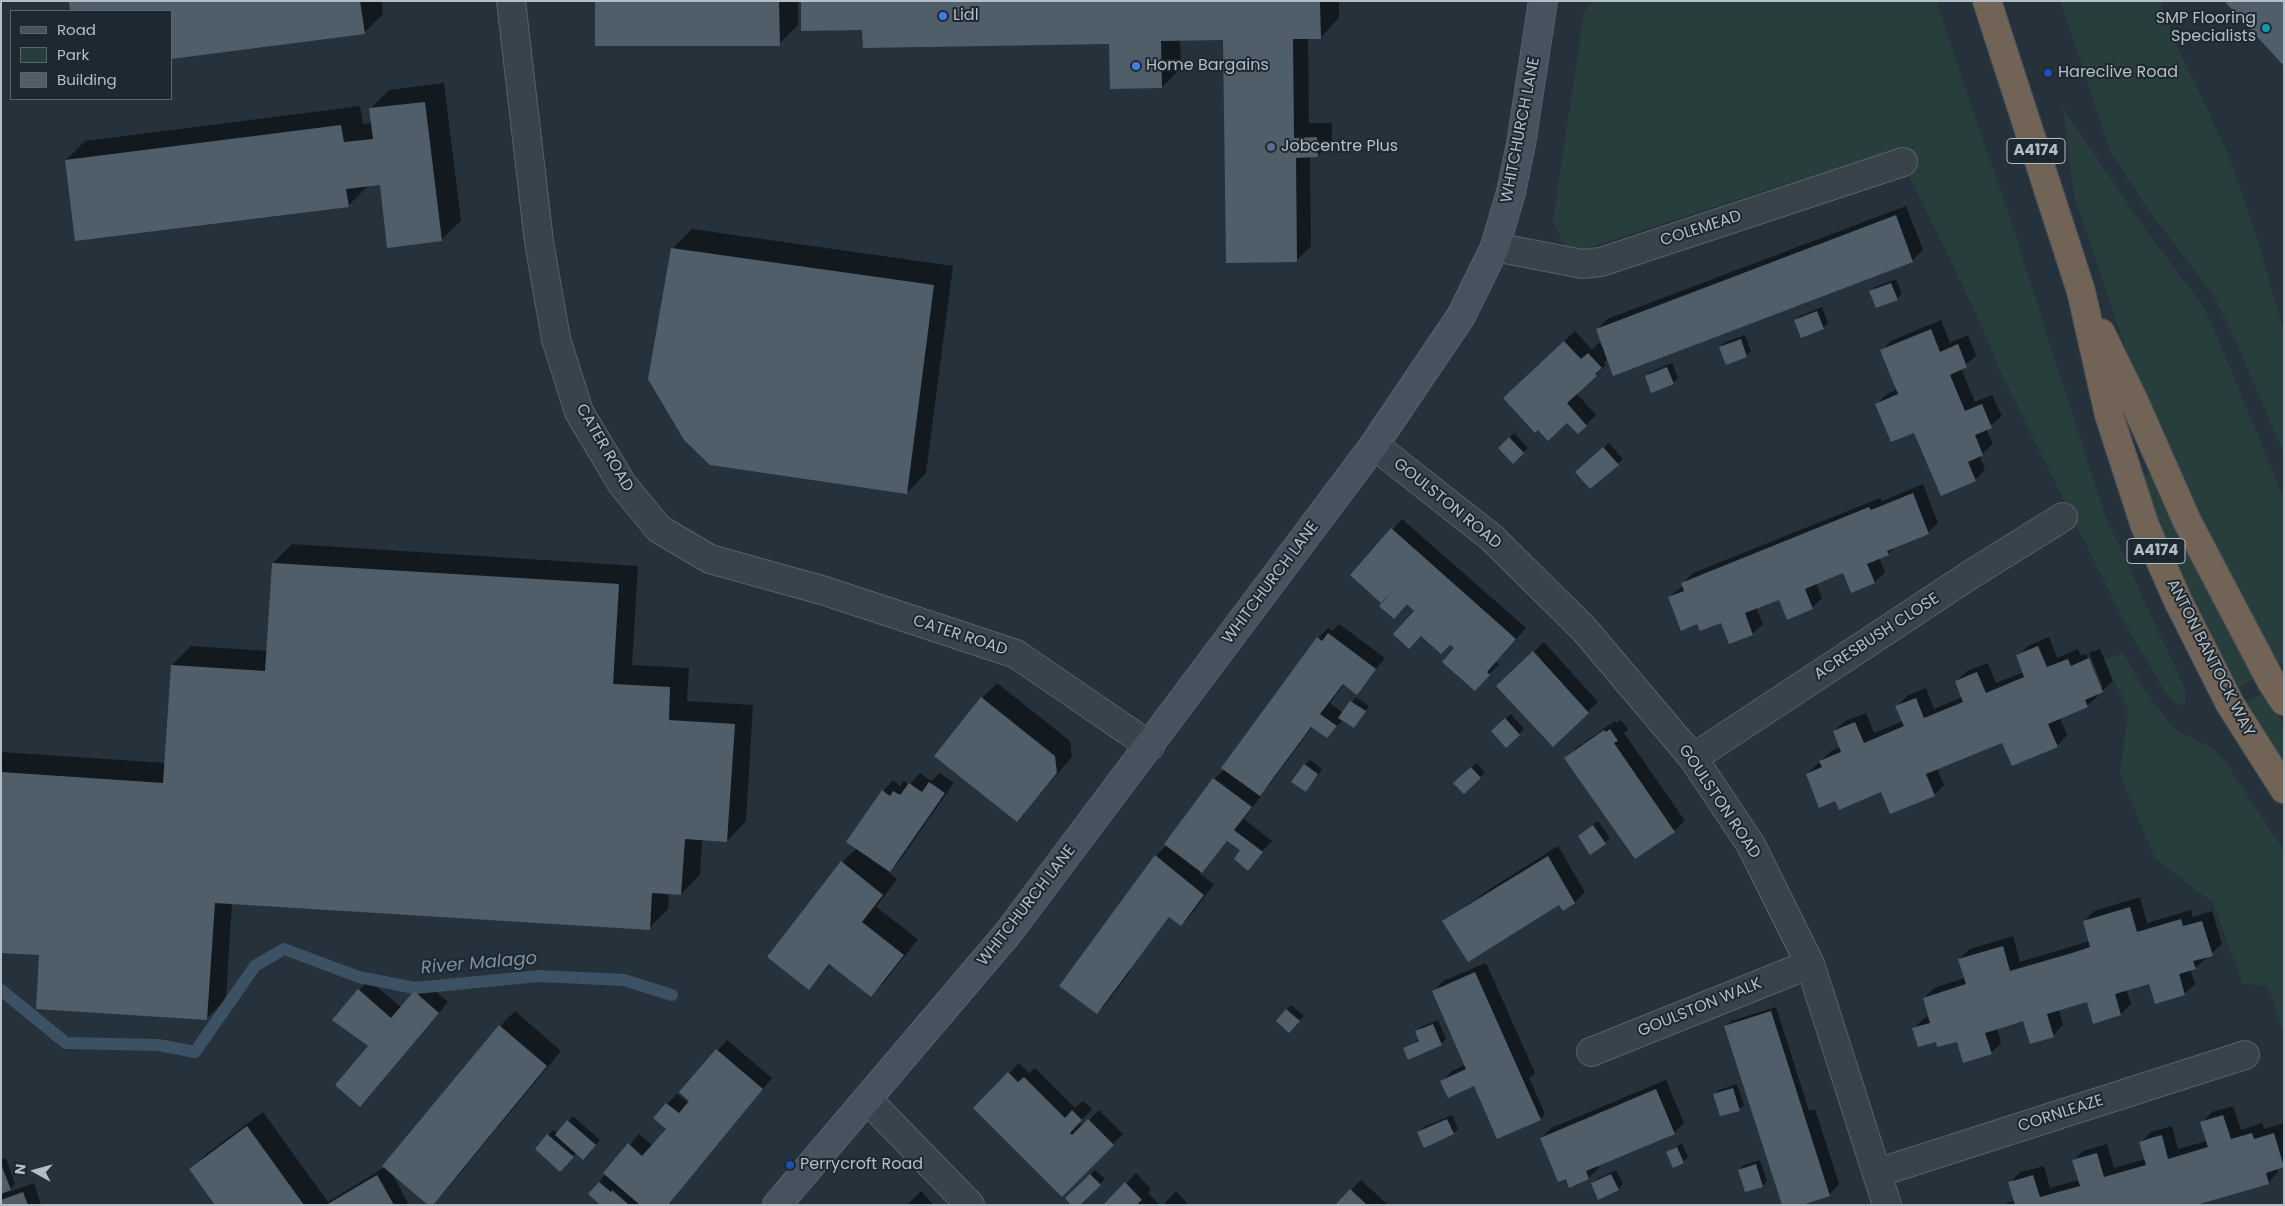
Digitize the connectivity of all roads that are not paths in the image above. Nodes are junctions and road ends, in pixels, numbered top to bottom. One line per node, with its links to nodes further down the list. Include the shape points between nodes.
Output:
1 (511, 1): 10 (street, CATER ROAD, via 539,242 556,339 579,412 622,484 659,529 710,559 825,591 1016,654)
2 (1543, 1): 5 (street, WHITCHURCH LANE, via 1521,144)
3 (1990, 5): 6 (highway, ANTON BANTOCK WAY / A4174)
4 (1903, 162): 5 (street, COLEMEAD, via 1601,262 1582,264)
5 (1495, 247): 7 (street, WHITCHURCH LANE, via 1461,316)
6 (2081, 291): 9 (highway, ANTON BANTOCK WAY / A4174, via 2187,521 2270,681); 12 (highway, ANTON BANTOCK WAY / A4174, via 2109,415 2145,526 2178,601 2230,704)
7 (1374, 445): 10 (street, WHITCHURCH LANE); 11 (street, GOULSTON ROAD, via 1492,538 1584,629)
8 (2062, 517): 11 (street, ACRESBUSH CLOSE)
9 (2284, 700)
10 (1150, 746): 16 (street, WHITCHURCH LANE, via 1008,933)
11 (1693, 758): 13 (street, GOULSTON ROAD, via 1751,845)
12 (2284, 789)
13 (1810, 964): 14 (street, GOULSTON WALK); 17 (street, GOULSTON ROAD)
14 (1591, 1052)
15 (2245, 1054): 17 (street, CORNLEAZE)
16 (867, 1099): 18 (street, WHITCHURCH LANE); 19 (street)
17 (1877, 1173): 20 (street, GOULSTON ROAD)
18 (777, 1205)
19 (970, 1205)
20 (1887, 1205)

